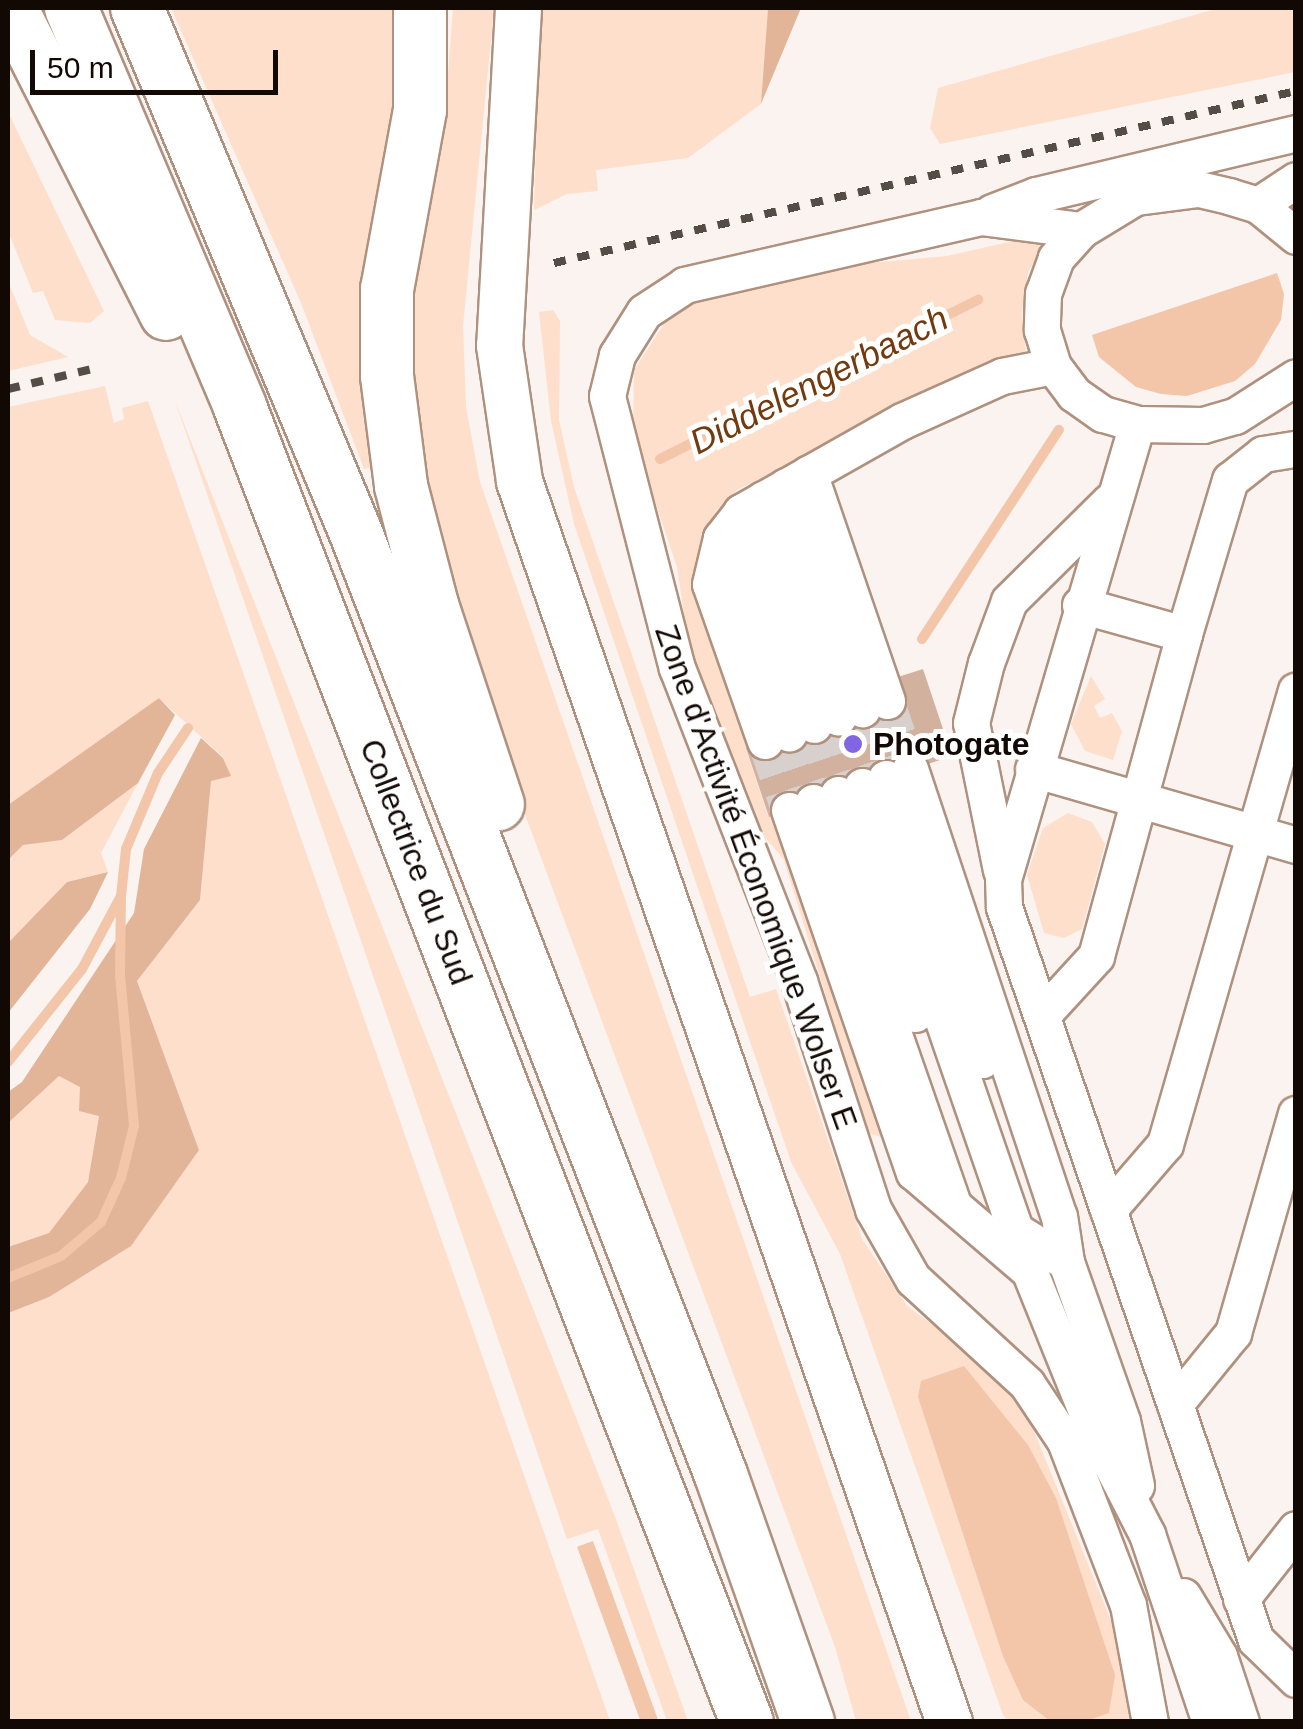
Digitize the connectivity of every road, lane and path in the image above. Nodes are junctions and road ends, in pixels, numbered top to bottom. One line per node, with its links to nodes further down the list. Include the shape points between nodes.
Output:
1 (11, 8): 22 (highway)
2 (71, 8): 22 (highway, Collectrice du Sud, via 240,406)
3 (136, 8): 38 (highway, Collectrice du Sud, via 364,552)
4 (420, 8): 7 (highway)
5 (436, 8): 7 (highway, via 438,42)
6 (518, 8): 44 (main road, via 499,345 519,481)
7 (420, 110): 38 (highway, via 387,289 387,376 401,486 432,606)
8 (1296, 133): 11 (lane, Zone d'Activité Économique Wolser E, via 1036,195)
9 (1296, 180): 10 (lane)
10 (1258, 205): 12 (lane, via 1198,189 1166,190 1135,197); 13 (lane)
11 (980, 216): 12 (lane, Zone d'Activité Économique Wolser E); 42 (lane, Zone d'Activité Économique Wolser E, via 685,285 644,312 617,355 607,396 677,668 799,981 872,1209 913,1278 1027,1384 1065,1442)
12 (1080, 230): 14 (lane, via 1056,258 1043,292 1042,330)
13 (1296, 236)
14 (1053, 366): 16 (lane, via 1074,394 1103,414); 18 (lane, via 1002,376)
15 (1296, 377): 16 (lane, via 1235,416 1203,425)
16 (1137, 424): 19 (lane)
17 (1296, 449): 21 (lane, via 1263,454 1230,480)
18 (764, 502): 24 (lane); 24 (lane); 24 (lane)
19 (1110, 502): 20 (lane); 30 (lane, via 1009,601 986,663 971,723)
20 (1080, 605): 21 (lane); 25 (lane)
21 (1184, 634): 27 (lane)
22 (328, 638): 45 (highway, Collectrice du Sud)
23 (1296, 691): 28 (lane)
24 (826, 721)
25 (1033, 769): 27 (lane); 30 (lane)
26 (850, 790): 33 (lane); 33 (lane, via 914,1172); 35 (lane); 36 (lane, via 1037,1223)
27 (1139, 799): 28 (lane); 31 (lane, via 1096,956)
28 (1254, 833): 29 (lane); 34 (lane, via 1165,1144)
29 (1296, 845)
30 (1003, 879): 31 (lane, via 1004,908)
31 (1042, 1015): 34 (lane)
32 (1296, 1114): 37 (lane, via 1233,1333)
33 (953, 1206): 35 (lane)
34 (1108, 1210): 37 (lane)
35 (1004, 1234): 36 (lane); 40 (lane, via 1029,1270 1095,1433)
36 (1066, 1262): 40 (lane, via 1122,1421)
37 (1175, 1404): 41 (lane)
38 (720, 1474): 46 (highway, Collectrice du Sud)
39 (1296, 1529): 41 (lane)
40 (1147, 1534): 50 (lane); 51 (lane, via 1219,1656)
41 (1241, 1599): 43 (lane, via 1256,1640)
42 (1128, 1606): 48 (lane, Zone d'Activité Économique Wolser E); 49 (lane)
43 (1296, 1679)
44 (942, 1701): 47 (lane)
45 (747, 1722)
46 (808, 1722)
47 (974, 1722)
48 (1150, 1722)
49 (1172, 1722)
50 (1210, 1722)
51 (1241, 1722)

